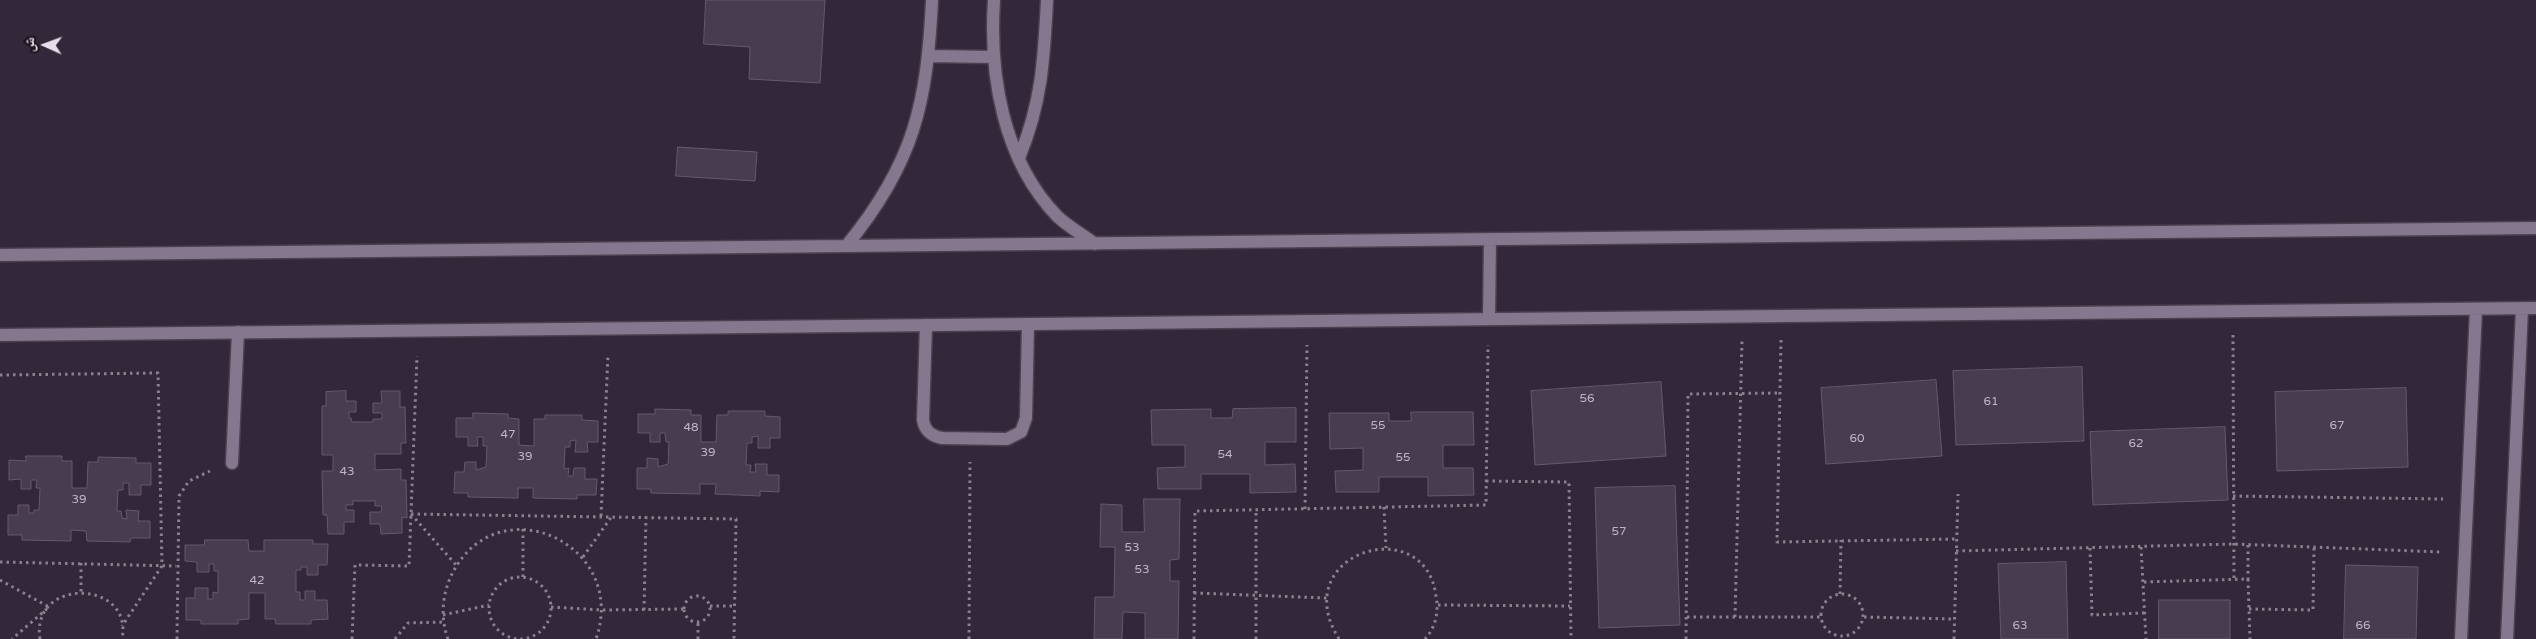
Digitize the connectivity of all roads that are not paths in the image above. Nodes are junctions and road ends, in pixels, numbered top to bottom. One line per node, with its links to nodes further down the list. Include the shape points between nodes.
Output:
1 (932, 0): 4 (street)
2 (994, 0): 5 (street)
3 (1047, 0): 6 (street, via 1039,98)
4 (929, 56): 5 (street); 10 (street, via 921,108 899,168 884,195)
5 (993, 57): 6 (street, via 1006,125)
6 (1019, 158): 9 (street, via 1036,188 1059,217)
7 (2536, 228): 8 (street)
8 (1490, 239): 9 (street); 15 (street)
9 (1095, 244): 10 (street)
10 (846, 245): 11 (street)
11 (0, 255)
12 (2522, 308): 13 (street); 14 (street); 22 (street)
13 (2536, 308)
14 (2476, 310): 15 (street); 21 (street)
15 (1489, 319): 16 (street)
16 (1028, 324): 17 (street); 17 (street, via 1025,425 1021,432 1007,440 934,437 924,427)
17 (926, 325): 18 (street)
18 (238, 332): 19 (street); 20 (street)
19 (0, 335)
20 (232, 463)
21 (2461, 639)
22 (2508, 639)

